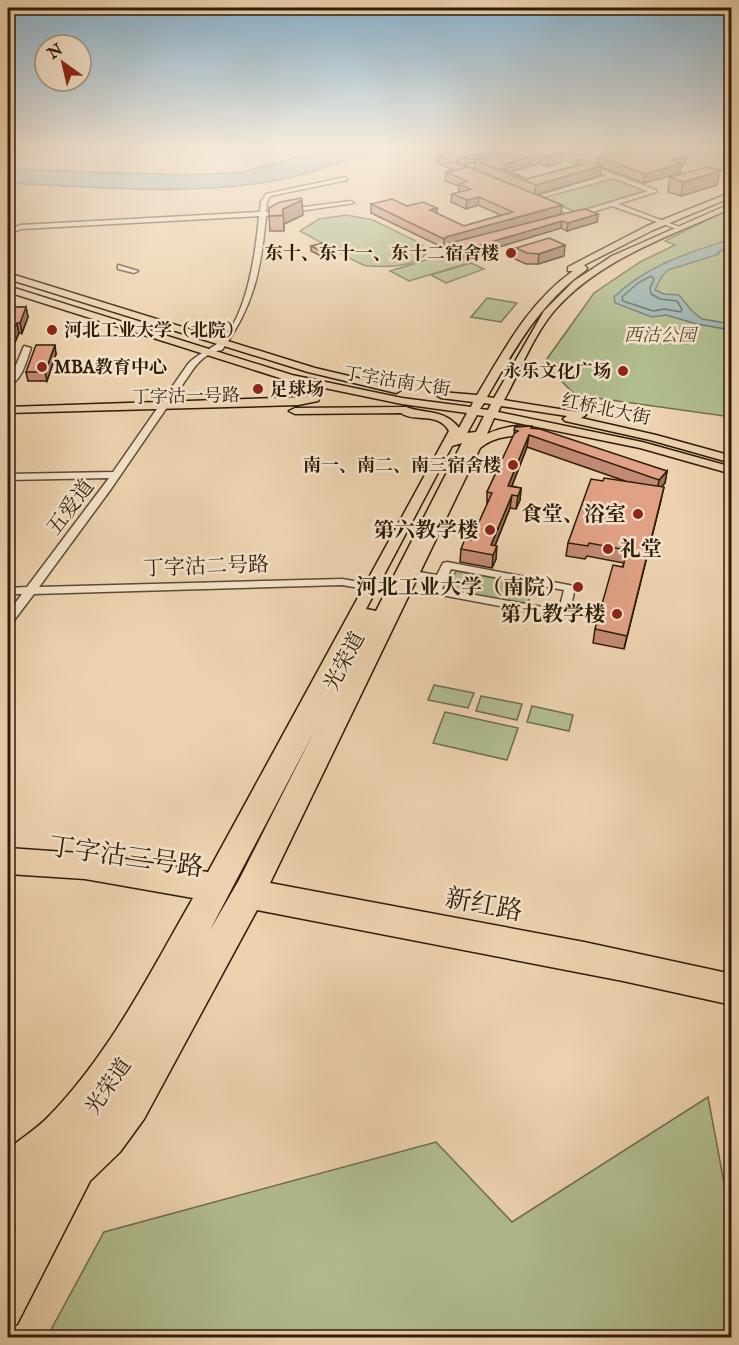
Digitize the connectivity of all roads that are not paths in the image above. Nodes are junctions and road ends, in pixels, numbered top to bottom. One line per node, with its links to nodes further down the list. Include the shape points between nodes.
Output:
1 (263, 210): 7 (street)
2 (297, 210): 7 (street)
3 (562, 210): 8 (street)
4 (593, 210): 8 (street)
5 (628, 210): 10 (street)
6 (708, 210): 10 (main road)
7 (263, 214): 11 (street, via 20,227); 21 (street, 五爱道, via 254,286)
8 (576, 215): 9 (street)
9 (566, 218)
10 (671, 225): 23 (main road, via 604,265 562,297); 23 (main road, via 596,254 544,290 518,319)
11 (8, 232)
12 (121, 267): 13 (street)
13 (134, 271)
14 (8, 276): 21 (main road)
15 (8, 282): 21 (main road, 丁字沽南大街)
16 (8, 289): 18 (main road, 丁字沽南大街)
17 (8, 294): 19 (main road)
18 (112, 322): 19 (main road); 21 (main road, 丁字沽南大街)
19 (131, 334): 21 (main road)
20 (27, 348): 22 (street, via 15,378)
21 (211, 352): 23 (main road); 23 (main road, 丁字沽南大街, via 325,387 402,401); 24 (street, 五爱道); 24 (main road, 丁字沽一号路, via 306,390 314,397 298,402)
22 (8, 384)
23 (481, 406): 26 (main road, 丁字沽一号路); 28 (main road, 红桥北大街); 31 (main road); 32 (main road); 33 (main road, via 605,419); 34 (main road, 红桥北大街, via 606,426); 41 (main road, 光荣道); 41 (main road, 光荣道, via 460,454)
24 (163, 408): 25 (main road, 丁字沽一号路); 26 (main road, 丁字沽一号路); 27 (main road, 丁字沽一号路); 36 (street, 五爱道)
25 (8, 410)
26 (370, 410): 31 (main road, via 437,417 450,423)
27 (8, 417)
28 (509, 419): 29 (main road); 30 (main road, 红桥北大街)
29 (536, 430): 30 (main road); 32 (main road, via 497,433); 38 (main road)
30 (570, 430): 35 (main road, 红桥北大街)
31 (454, 431): 41 (main road)
32 (476, 446): 39 (main road)
33 (732, 453)
34 (732, 460)
35 (732, 471)
36 (116, 475): 37 (street); 43 (street, 五爱道)
37 (8, 477)
38 (732, 481)
39 (413, 574): 40 (street); 41 (main road)
40 (441, 579): 40 (street, via 436,591 563,614 570,588 447,565)
41 (388, 589): 43 (street, 丁字沽二号路, via 342,582); 47 (main road, 光荣道); 48 (main road, 光荣道)
42 (8, 591): 43 (street, 丁字沽二号路)
43 (29, 591): 44 (street, 五爱道)
44 (8, 620)
45 (8, 855): 47 (main road, 丁字沽三号路, via 94,861)
46 (8, 867): 47 (main road, 丁字沽三号路)
47 (215, 888): 48 (main road, 新红路); 53 (main road, 光荣道, via 140,1039); 53 (main road, via 89,1088 56,1125)
48 (248, 893): 49 (main road, 新红路, via 584,950); 50 (main road, 新红路); 51 (main road, 光荣道); 54 (main road, via 210,982 132,1116 113,1143)
49 (732, 983)
50 (732, 996)
51 (120, 1101): 53 (main road, 光荣道, via 95,1134); 54 (main road)
52 (8, 1163): 53 (main road)
53 (43, 1172): 54 (main road); 55 (main road, 光荣道); 56 (main road, 光荣道); 57 (main road); 58 (main road, 光荣道)
54 (82, 1174): 59 (main road)
55 (8, 1185)
56 (8, 1204)
57 (8, 1222)
58 (8, 1269)
59 (8, 1315)

